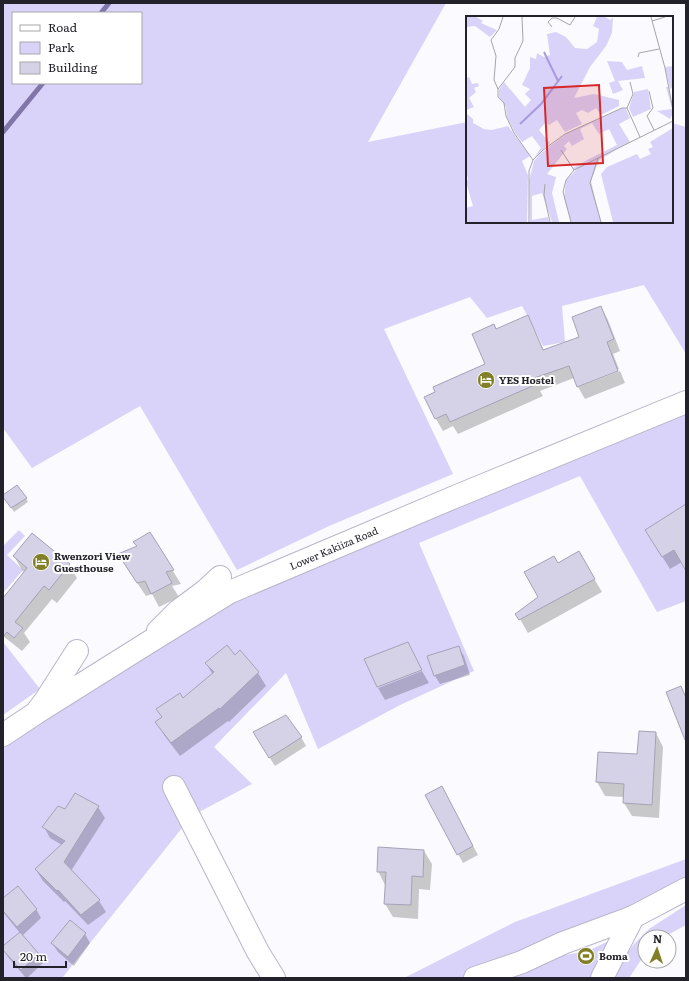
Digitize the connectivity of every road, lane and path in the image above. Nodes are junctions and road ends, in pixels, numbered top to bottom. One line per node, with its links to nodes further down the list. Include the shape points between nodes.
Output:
1 (686, 402): 3 (main road, Lower Kakiiza Road, via 230,592)
2 (220, 577): 3 (main road, via 178,611)
3 (146, 644): 5 (main road, Lower Kakiiza Road)
4 (77, 651): 5 (main road)
5 (36, 713): 6 (main road, Lower Kakiiza Road)
6 (3, 735)
7 (174, 786): 10 (main road, via 258,952)
8 (686, 889): 9 (main road)
9 (633, 917): 11 (main road, via 563,943 522,962); 12 (main road)
10 (274, 978)
11 (475, 978)
12 (602, 978)

